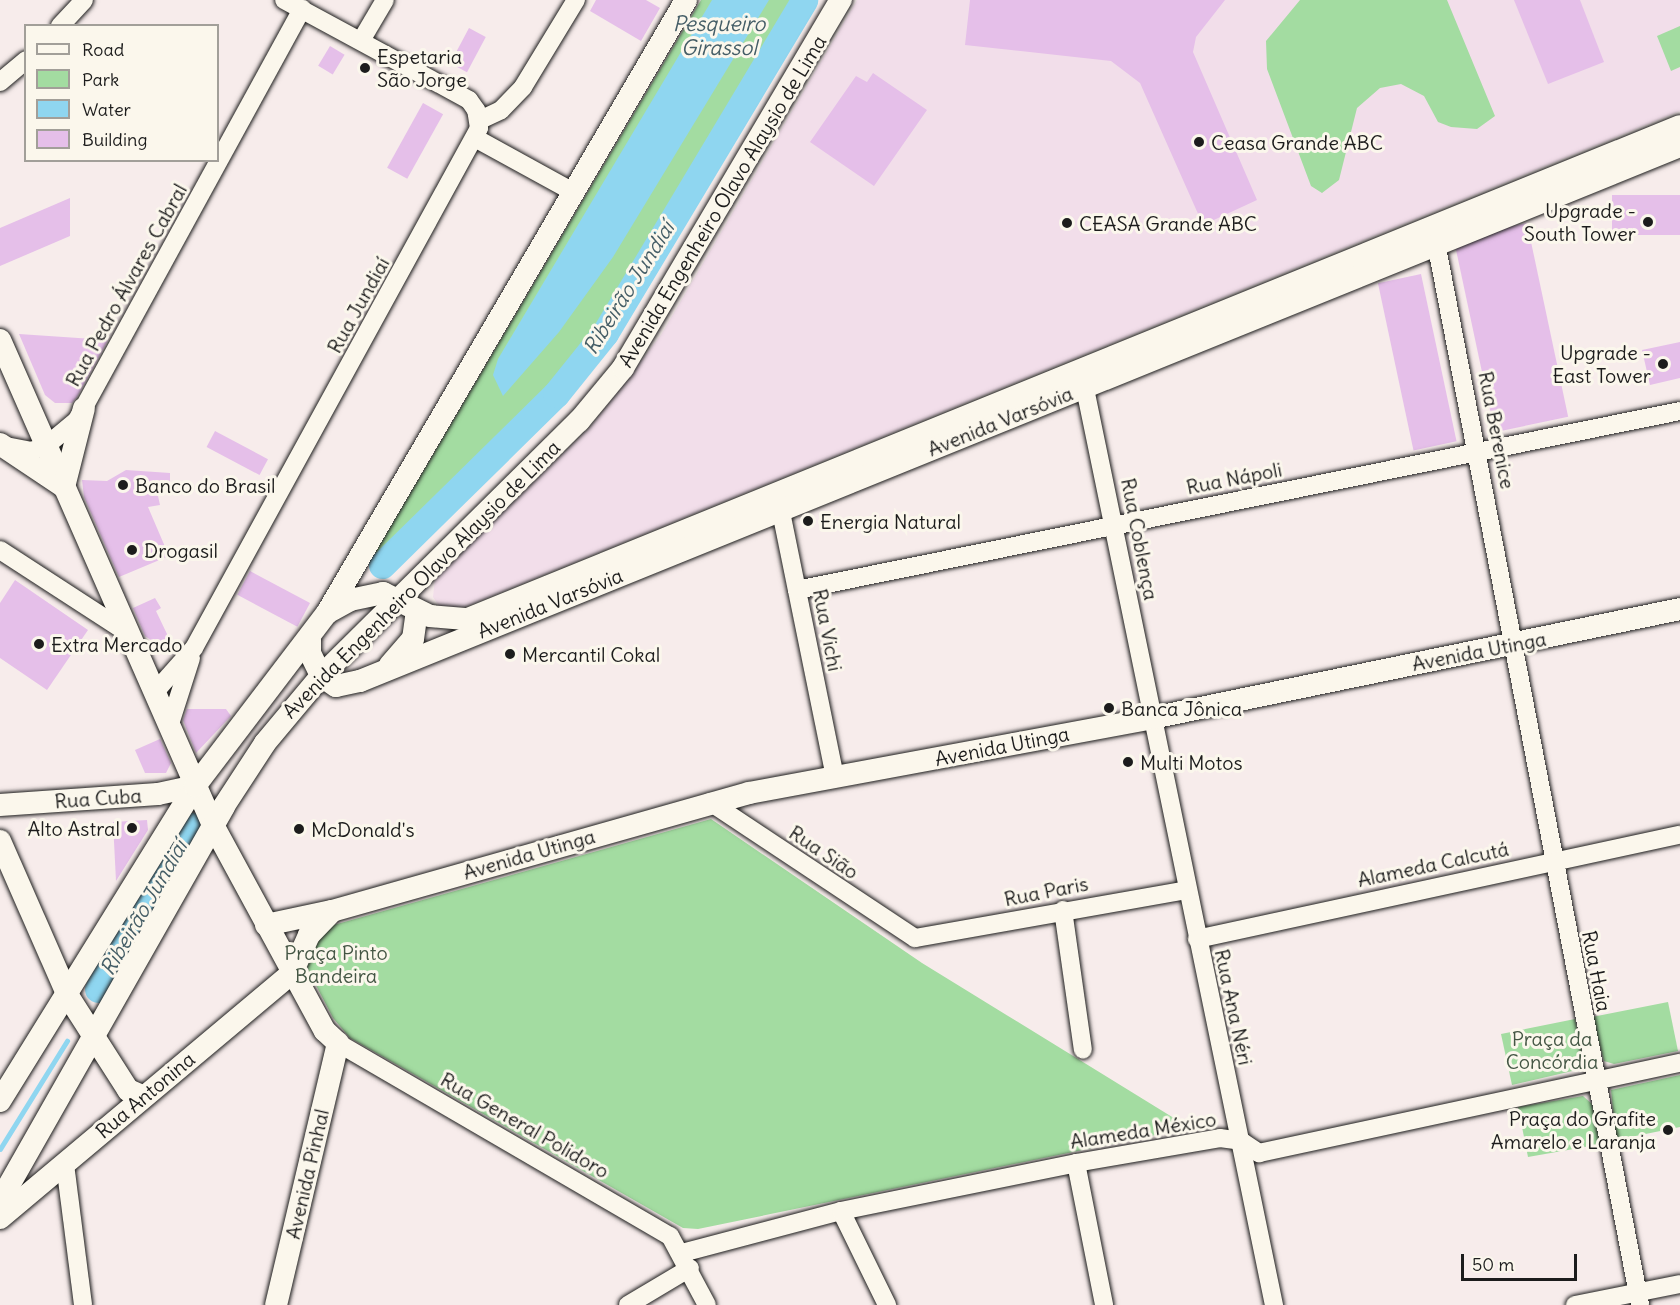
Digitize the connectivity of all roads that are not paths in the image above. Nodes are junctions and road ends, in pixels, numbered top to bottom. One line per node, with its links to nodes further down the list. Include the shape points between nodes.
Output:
1 (84, 0): 8 (street)
2 (284, 0): 7 (street)
3 (385, 0): 9 (street)
4 (576, 0): 13 (street, via 523,87)
5 (686, 0): 17 (main road, Avenida Engenheiro Olavo Alaysio de Lima)
6 (841, 0): 31 (main road, Avenida Engenheiro Olavo Alaysio de Lima, via 623,368 579,421)
7 (302, 9): 9 (street); 15 (street, Rua Pedro Álvares Cabral)
8 (62, 24)
9 (362, 39): 13 (street, via 469,100)
10 (24, 62): 11 (street)
11 (0, 82)
12 (1680, 126): 18 (main road, Avenida Varsóvia)
13 (478, 129): 17 (street); 37 (street, Rua Jundiaí)
14 (1680, 146): 18 (main road, Avenida Varsóvia)
15 (219, 161)
16 (218, 162): 21 (street, Rua Pedro Álvares Cabral)
17 (575, 193): 33 (main road, Avenida Engenheiro Olavo Alaysio de Lima)
18 (1435, 235): 20 (main road, Avenida Varsóvia); 25 (street, Rua Berenice)
19 (0, 340): 24 (main road)
20 (1084, 378): 27 (main road, Avenida Varsóvia); 28 (street, Rua Coblença)
21 (84, 408): 24 (street, Rua Pedro Álvares Cabral); 26 (main road)
22 (1680, 411): 25 (street, Rua Nápoli)
23 (0, 444): 24 (street, via 31,451); 26 (main road)
24 (46, 446): 26 (main road)
25 (1479, 454): 28 (street, Rua Nápoli); 36 (street, Rua Berenice)
26 (64, 487): 34 (main road)
27 (779, 500): 30 (street, Rua Vichi); 31 (main road, Avenida Varsóvia, via 468,619 441,619); 38 (main road, Avenida Varsóvia)
28 (1114, 524): 30 (street, Rua Nápoli); 41 (street, Rua Coblença)
29 (0, 550): 34 (street)
30 (797, 590): 43 (street, Rua Vichi)
31 (408, 604): 33 (main road, Avenida Varsóvia, via 370,593); 38 (main road, via 413,639); 39 (main road, Avenida Engenheiro Olavo Alaysio de Lima)
32 (1680, 609): 36 (main road, Avenida Utinga)
33 (327, 613): 35 (main road, Avenida Engenheiro Olavo Alaysio de Lima)
34 (128, 633): 40 (main road)
35 (310, 640): 39 (main road, via 310,653); 44 (main road, Avenida Engenheiro Olavo Alaysio de Lima)
36 (1514, 644): 41 (main road, Avenida Utinga); 50 (street, Rua Haia)
37 (194, 648): 40 (street, Rua Jundiaí); 42 (street, Rua Jundiaí)
38 (382, 672): 39 (main road, Avenida Varsóvia, via 336,686)
39 (321, 676): 47 (main road, Avenida Engenheiro Olavo Alaysio de Lima, via 281,721)
40 (154, 693): 42 (main road)
41 (1152, 718): 43 (main road, Avenida Utinga); 51 (street, Rua Ana Néri)
42 (169, 727): 44 (main road)
43 (835, 778): 45 (main road, Avenida Utinga)
44 (195, 786): 46 (main road, Rua Cuba, via 158,795); 47 (main road); 58 (main road, Avenida Engenheiro Olavo Alaysio de Lima)
45 (710, 802): 53 (main road, Avenida Utinga); 55 (street, Rua Sião)
46 (0, 805)
47 (213, 825): 54 (main road); 59 (main road, Avenida Engenheiro Olavo Alaysio de Lima)
48 (1680, 835): 50 (street, Alameda Calcutá)
49 (0, 841): 58 (main road)
50 (1554, 861): 56 (street, Alameda Calcutá); 63 (street, Rua Haia)
51 (1187, 890): 52 (street, Rua Paris); 56 (street, Rua Ana Néri)
52 (1063, 910): 55 (street, Rua Paris); 61 (street)
53 (332, 911): 54 (main road, Avenida Utinga); 57 (main road, via 309,935)
54 (266, 925): 57 (main road)
55 (915, 938)
56 (1197, 939): 66 (street, Rua Ana Néri)
57 (292, 973): 60 (main road, via 325,1031); 64 (main road, Rua Antonina)
58 (68, 996): 59 (main road); 65 (main road, Avenida Engenheiro Olavo Alaysio de Lima)
59 (93, 1040): 64 (main road, via 128,1090); 69 (main road, Avenida Engenheiro Olavo Alaysio de Lima)
60 (338, 1043): 72 (street, Rua General Polidoro, via 660,1230); 76 (main road, Avenida Pinhal)
61 (1083, 1050)
62 (1680, 1063): 63 (street, Alameda México)
63 (1595, 1080): 66 (street, Alameda México, via 1258,1153); 74 (street, Rua Haia)
64 (142, 1096): 68 (main road, Rua Antonina)
65 (0, 1101)
66 (1240, 1141): 67 (street, Alameda México, via 1220,1138); 81 (street, Rua Ana Néri)
67 (1076, 1163): 70 (street, Alameda México); 80 (street)
68 (65, 1164): 71 (main road, Rua Antonina); 75 (street)
69 (0, 1201)
70 (842, 1211): 72 (street, Alameda México); 79 (street)
71 (0, 1218)
72 (686, 1261): 77 (street, Alameda México); 78 (street, Rua General Polidoro)
73 (1680, 1284): 74 (street)
74 (1639, 1299): 82 (street)
75 (82, 1305)
76 (276, 1305)
77 (628, 1305)
78 (707, 1305)
79 (887, 1305)
80 (1104, 1305)
81 (1274, 1305)
82 (1575, 1305)

